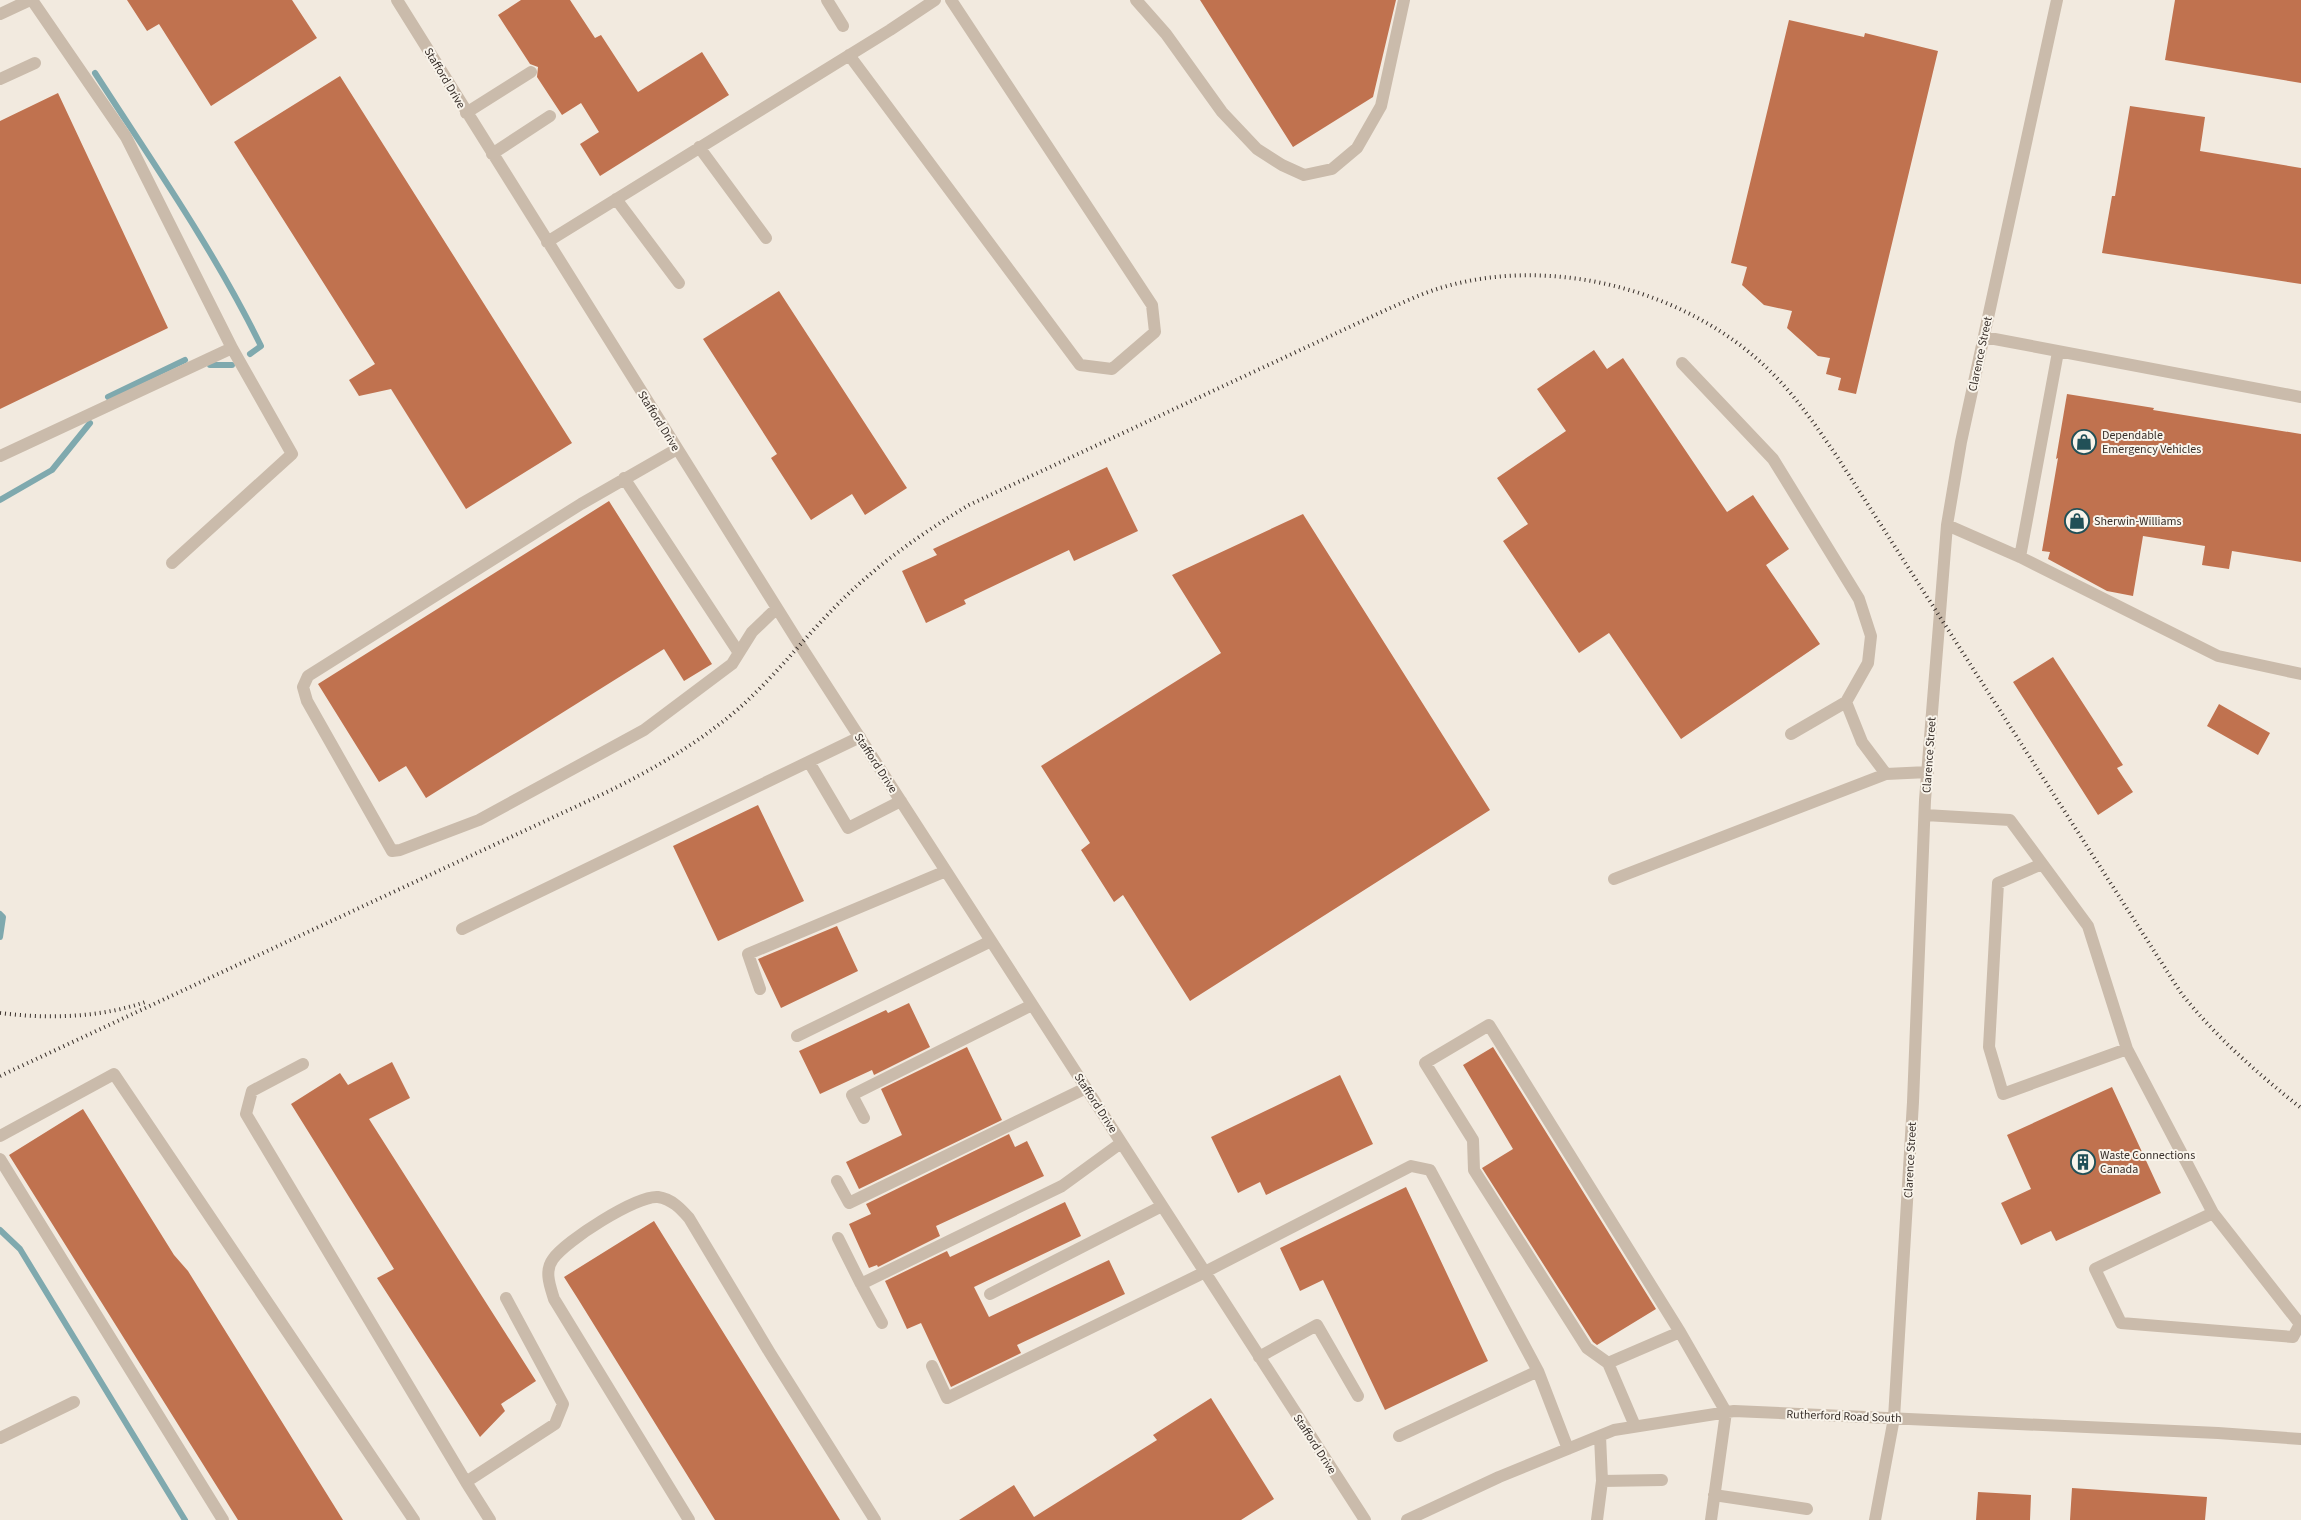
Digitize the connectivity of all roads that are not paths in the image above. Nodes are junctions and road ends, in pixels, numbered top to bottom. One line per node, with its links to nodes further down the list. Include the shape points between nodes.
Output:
1 (31, 0): 9 (street); 24 (street, via 126,137)
2 (827, 0): 10 (street)
3 (935, 0): 11 (street)
4 (951, 0): 11 (street, via 1152,305 1155,332 1112,369 1080,365)
5 (1136, 0): 6 (street, via 1166,34 1222,112 1257,149 1304,175 1332,169 1357,148 1380,106)
6 (1404, 0)
7 (2058, 0): 23 (street, Clarence Street)
8 (403, 2): 15 (street, Stafford Drive)
9 (0, 14)
10 (843, 26)
11 (849, 55): 17 (street)
12 (35, 63): 14 (street)
13 (531, 72): 15 (street)
14 (0, 79)
15 (466, 113): 18 (street, Stafford Drive)
16 (550, 116): 18 (street)
17 (699, 147): 19 (street); 20 (street)
18 (492, 154): 21 (street, Stafford Drive)
19 (616, 200): 21 (street); 22 (street)
20 (766, 238)
21 (547, 242): 28 (street, Stafford Drive)
22 (679, 283)
23 (1984, 338): 25 (street); 31 (street, Clarence Street)
24 (232, 348): 29 (street); 33 (street, via 292,454)
25 (2058, 352): 27 (street); 32 (street)
26 (1682, 363): 37 (street, via 1772,459 1859,599 1870,636 1868,663)
27 (2301, 397)
28 (677, 449): 30 (street); 34 (street, Stafford Drive)
29 (0, 456)
30 (624, 478): 35 (street); 35 (street, via 308,676 303,687 307,702 392,850 400,850 479,820 644,730 732,664)
31 (1947, 525): 32 (street); 41 (street, Clarence Street)
32 (2020, 557): 36 (street, via 2218,656)
33 (172, 563)
34 (777, 608): 35 (street, via 752,632); 39 (street, Stafford Drive)
35 (739, 653)
36 (2301, 674)
37 (1846, 702): 38 (street); 42 (street, via 1862,742)
38 (1791, 734)
39 (860, 737): 40 (street); 43 (street, Stafford Drive)
40 (809, 762): 43 (street, via 848,828); 48 (street)
41 (1928, 772): 42 (street); 44 (street, Clarence Street)
42 (1886, 774): 47 (street)
43 (901, 801): 46 (street, Stafford Drive)
44 (1924, 814): 45 (street, via 2010,820); 77 (street, Clarence Street, via 1913,1102)
45 (2042, 864): 53 (street, via 2088,926); 53 (street, via 1998,883 1989,1047 2003,1094)
46 (946, 870): 49 (street, Stafford Drive); 50 (street, via 748,954)
47 (1614, 879)
48 (462, 929)
49 (991, 941): 51 (street, Stafford Drive); 52 (street)
50 (760, 989)
51 (1032, 1005): 55 (street, Stafford Drive); 56 (street, via 852,1095)
52 (797, 1036)
53 (2127, 1049): 62 (street)
54 (303, 1064): 86 (street, via 252,1091 246,1114)
55 (1086, 1088): 58 (street, Stafford Drive); 60 (street, via 849,1203)
56 (864, 1118)
57 (0, 1136): 91 (street, via 114,1074)
58 (1121, 1143): 61 (street, Stafford Drive); 65 (street, via 1062,1186)
59 (0, 1159): 90 (street)
60 (837, 1181)
61 (1162, 1206): 64 (street, Stafford Drive); 66 (street)
62 (2213, 1213): 62 (street, via 2300,1324 2293,1337 2120,1323 2095,1270)
63 (838, 1238): 65 (street)
64 (1205, 1272): 70 (street, Stafford Drive); 72 (street, via 946,1398); 73 (street, via 1411,1166 1430,1170)
65 (861, 1284): 68 (street)
66 (990, 1294)
67 (506, 1298): 86 (street, via 563,1404 555,1424)
68 (882, 1323)
69 (1680, 1332): 71 (street); 71 (street, via 1489,1026 1425,1063 1472,1140 1474,1170 1587,1348); 76 (street)
70 (1259, 1357): 74 (street, via 1317,1324); 95 (street, Stafford Drive)
71 (1608, 1363): 78 (street)
72 (932, 1366)
73 (1538, 1371): 79 (street); 83 (street)
74 (1358, 1396)
75 (74, 1402): 81 (street)
76 (1726, 1412): 77 (street, Rutherford Road South); 78 (street, Rutherford Road South); 87 (street)
77 (1894, 1418): 82 (street, Rutherford Road South); 99 (street, Clarence Street)
78 (1635, 1426): 80 (street, Rutherford Road South)
79 (1399, 1436)
80 (1600, 1436): 83 (street, Rutherford Road South); 85 (street)
81 (0, 1438)
82 (2301, 1439)
83 (1568, 1449): 89 (street, Rutherford Road South, via 1499,1477)
84 (1662, 1480): 85 (street)
85 (1602, 1481): 97 (street)
86 (466, 1482): 92 (street)
87 (1714, 1495): 88 (street); 98 (street)
88 (1807, 1509)
89 (1421, 1517): 96 (street, Rutherford Road South)
90 (223, 1520)
91 (414, 1520)
92 (490, 1520)
93 (689, 1520): 94 (street, via 554,1299 548,1276 553,1259 589,1229 641,1199 657,1197 669,1200 689,1218)
94 (874, 1520)
95 (1365, 1520)
96 (1407, 1520)
97 (1597, 1520)
98 (1711, 1520)
99 (1876, 1520)

